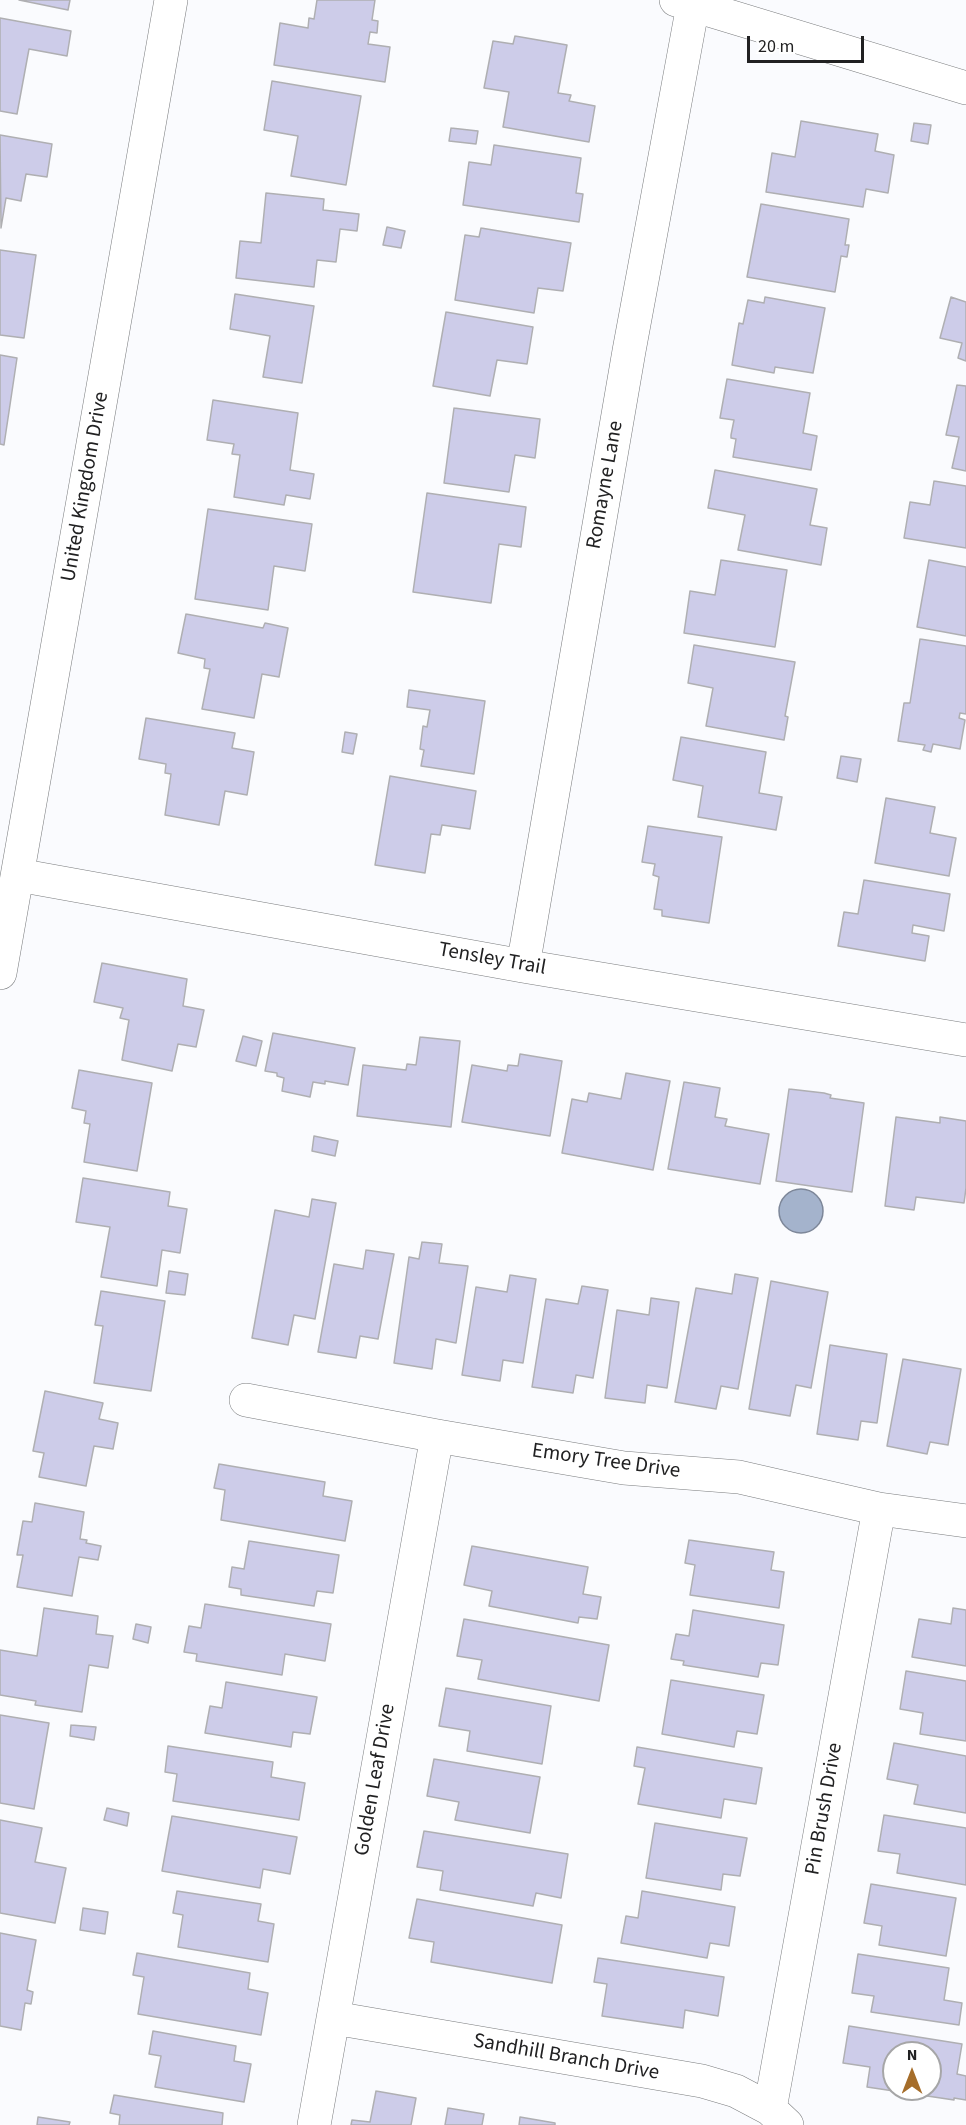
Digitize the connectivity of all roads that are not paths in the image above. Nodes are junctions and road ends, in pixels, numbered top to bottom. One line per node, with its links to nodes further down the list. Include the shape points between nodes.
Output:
1 (171, 0): 4 (street, United Kingdom Drive)
2 (685, 3): 3 (street); 5 (street, Romayne Lane)
3 (966, 88)
4 (18, 875): 5 (street, Tensley Trail); 6 (street, United Kingdom Drive)
5 (522, 966): 7 (street, Tensley Trail)
6 (0, 973)
7 (966, 1040)
8 (246, 1400): 9 (street, Emory Tree Drive)
9 (436, 1436): 10 (street, Emory Tree Drive, via 624,1468 739,1477); 12 (street, Golden Leaf Drive)
10 (879, 1509): 11 (street, Emory Tree Drive); 13 (street, Pin Brush Drive)
11 (966, 1521)
12 (334, 2018): 13 (street, Sandhill Branch Drive, via 702,2081 736,2091); 14 (street, Golden Leaf Drive)
13 (779, 2117)
14 (314, 2125)

